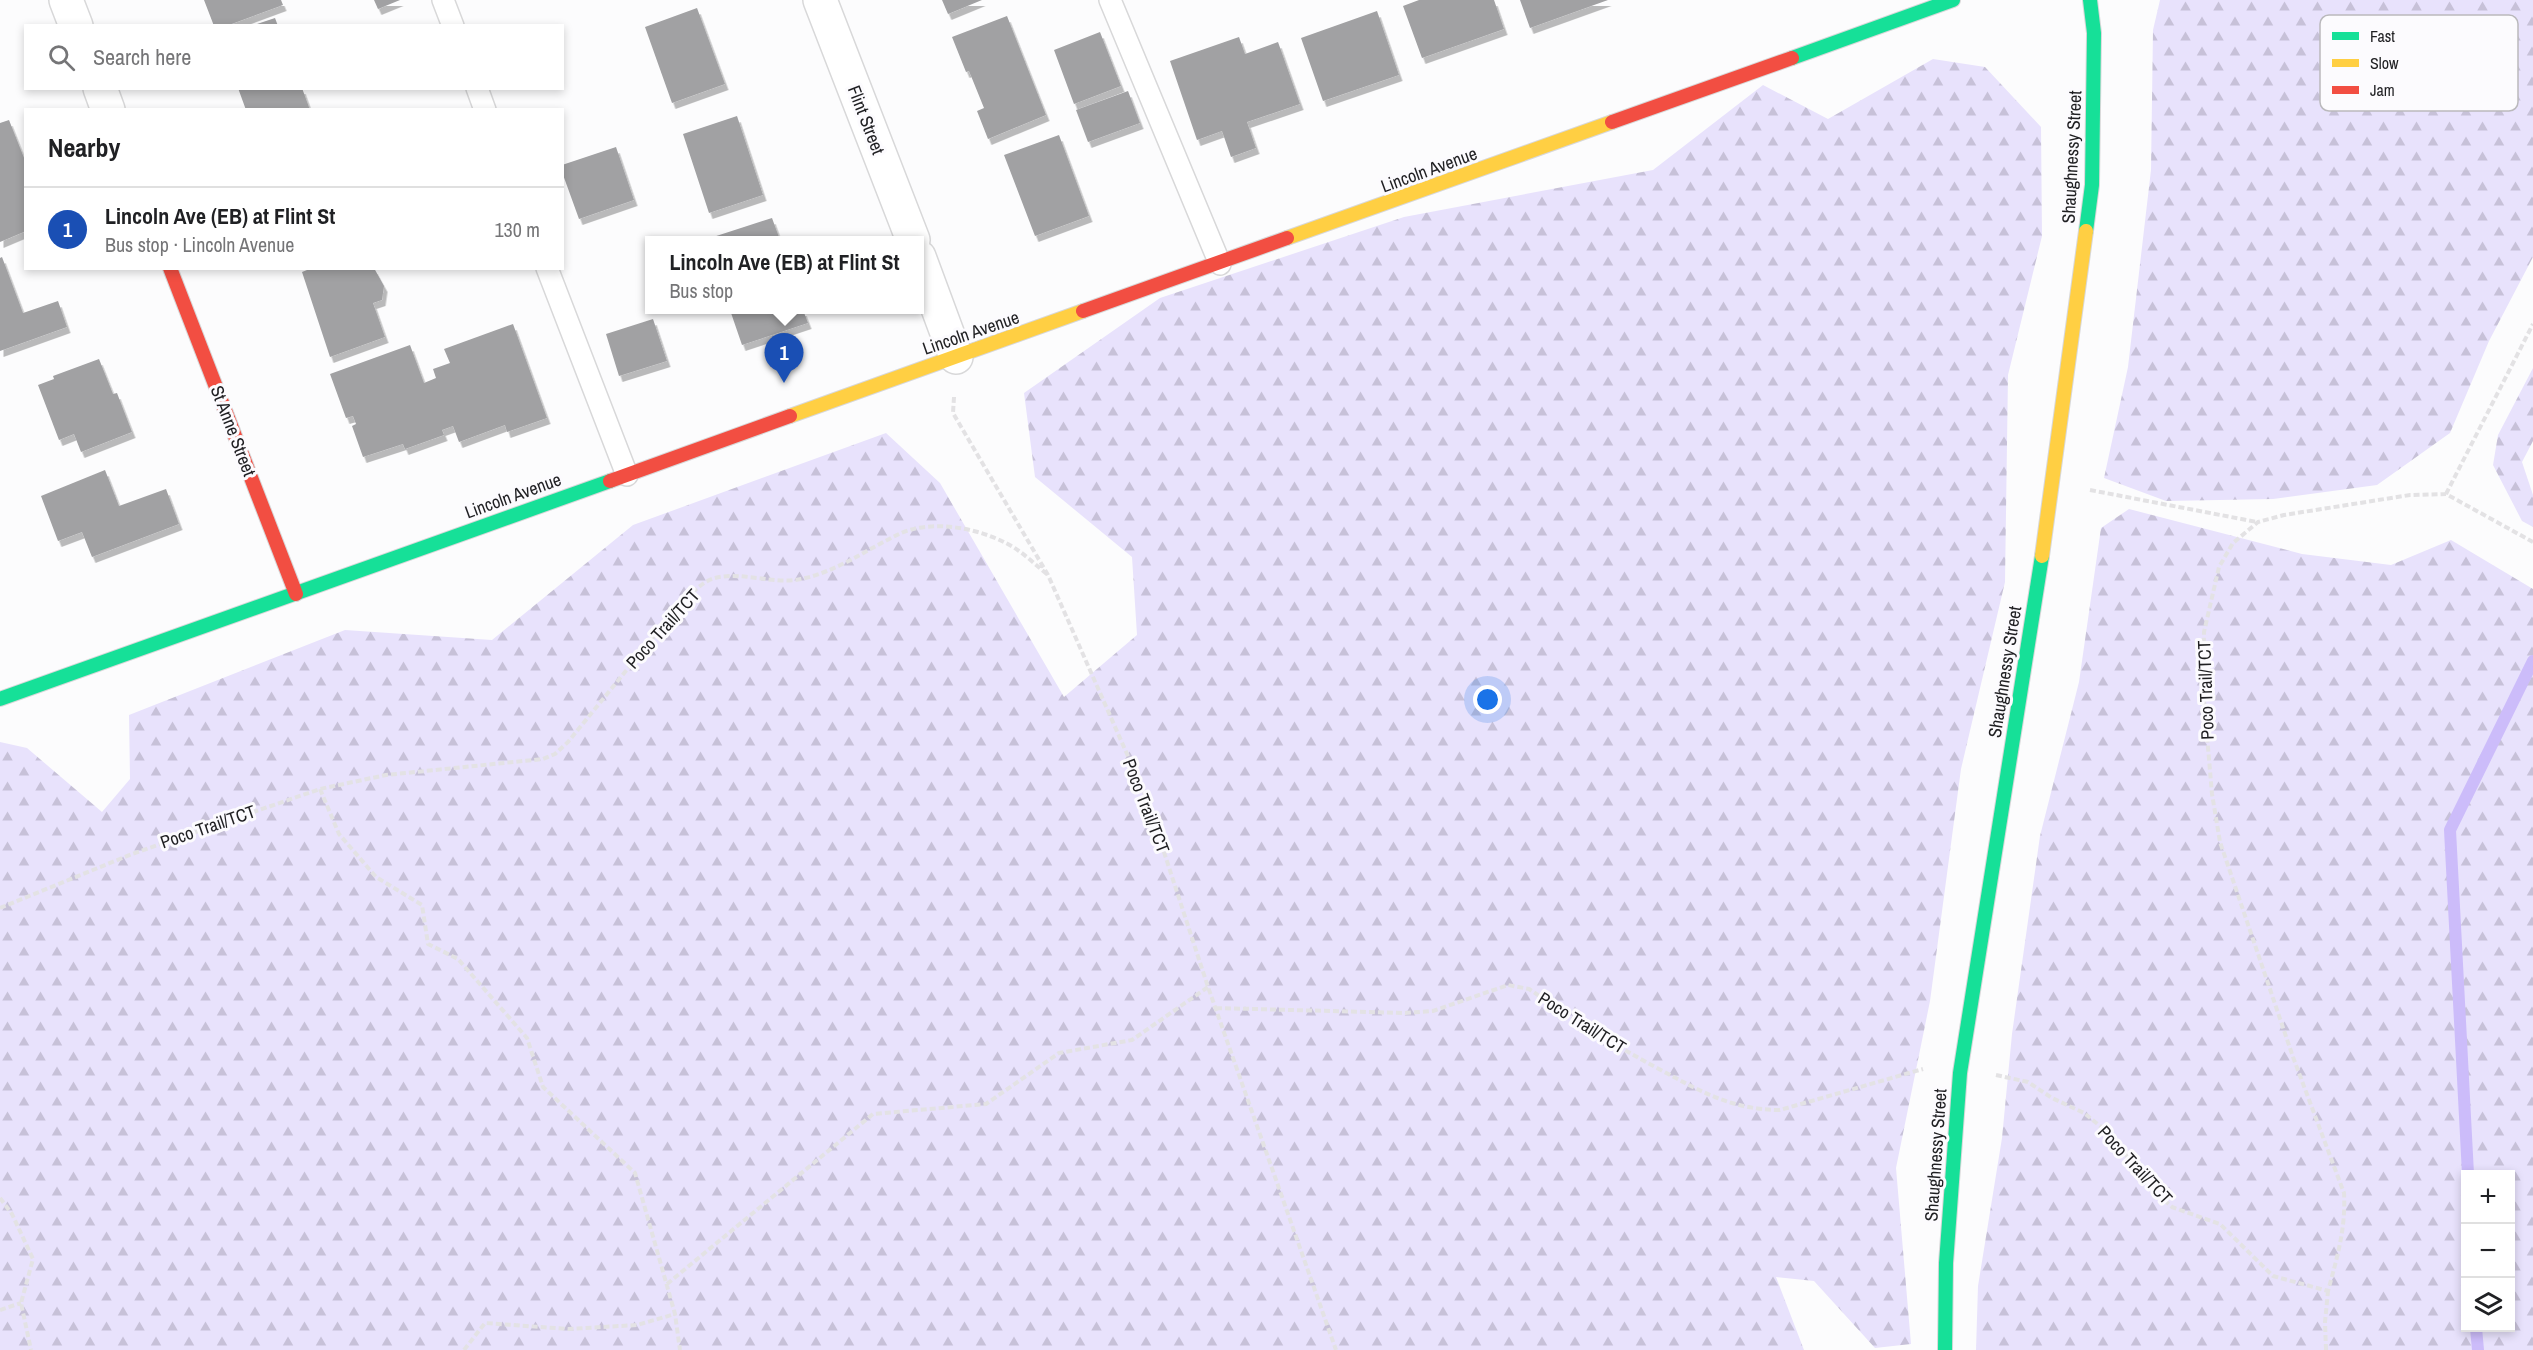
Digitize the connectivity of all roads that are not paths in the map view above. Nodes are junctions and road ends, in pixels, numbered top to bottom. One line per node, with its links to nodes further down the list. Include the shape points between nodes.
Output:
1 (66, 0): 7 (street)
2 (443, 0): 8 (lane)
3 (819, 0): 13 (street, Flint Street)
4 (1110, 0): 14 (lane)
5 (1953, 0): 14 (main road, Lincoln Avenue)
6 (2090, 0): 22 (main road, Shaughnessy Street, via 2094,33 2092,185 2053,483 1960,1073 1946,1263)
7 (75, 24)
8 (452, 24)
9 (101, 90): 11 (street)
10 (478, 90): 12 (lane)
11 (107, 108)
12 (484, 108)
13 (911, 236)
14 (1220, 264): 18 (main road, Lincoln Avenue)
15 (171, 270): 20 (main road, St Anne Street)
16 (548, 270): 19 (lane)
17 (924, 271): 18 (street)
18 (956, 357): 19 (main road, Lincoln Avenue)
19 (627, 475): 20 (main road, Lincoln Avenue)
20 (296, 594): 21 (main road, Lincoln Avenue)
21 (0, 699)
22 (1945, 1350)

